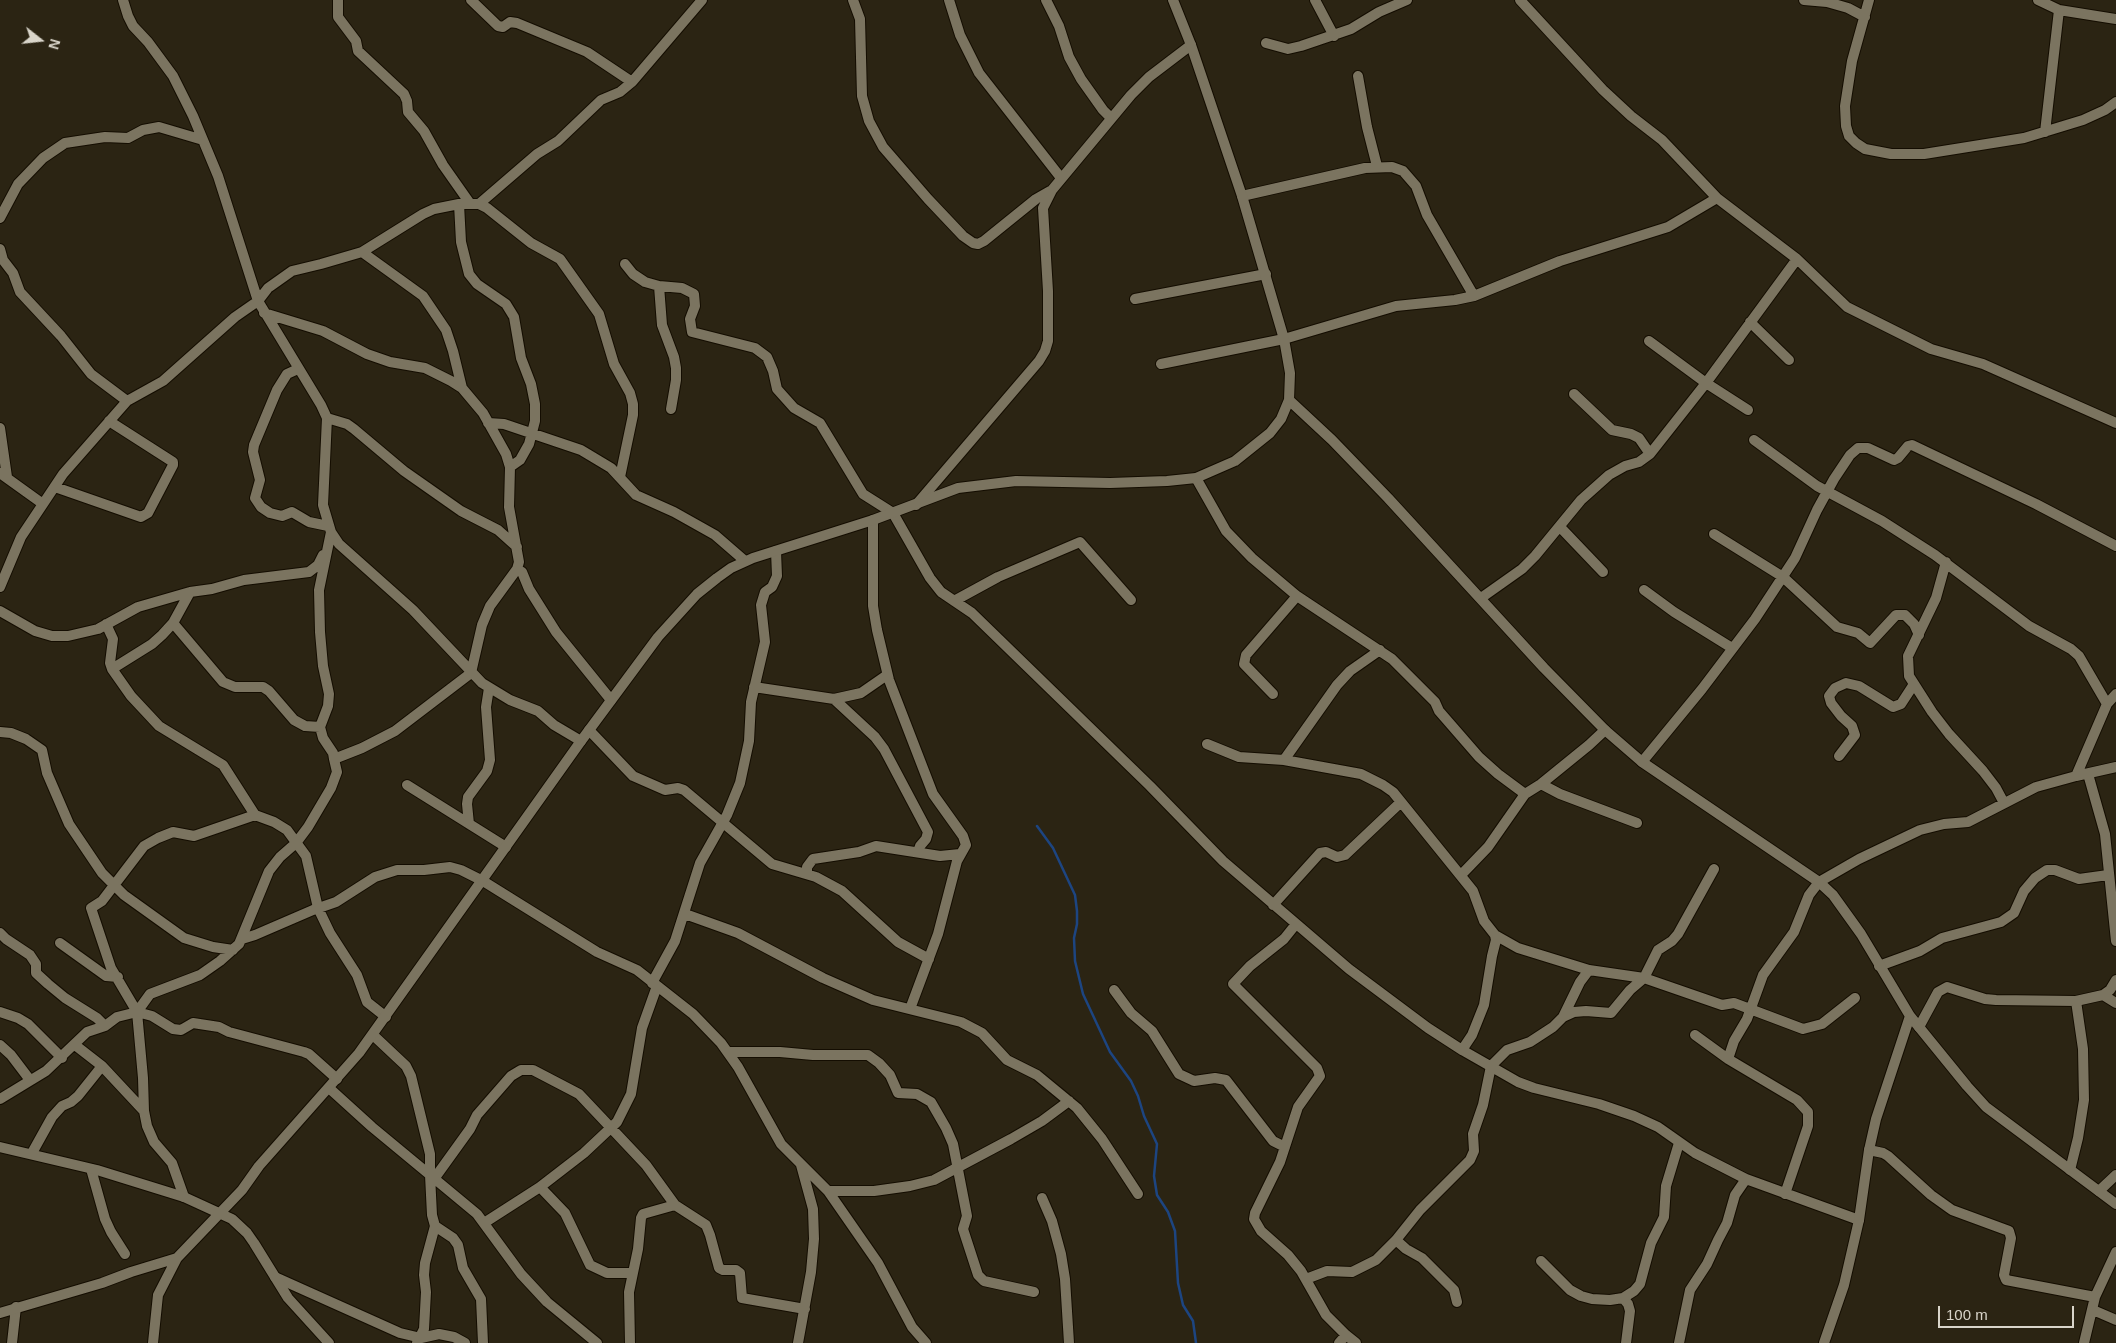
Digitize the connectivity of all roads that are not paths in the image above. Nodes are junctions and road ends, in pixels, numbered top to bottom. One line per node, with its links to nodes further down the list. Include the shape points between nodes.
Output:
1 (123, 0): 26 (street, via 133,26 173,76)
2 (338, 0): 32 (street, via 338,17 356,40 358,52 404,94 408,112 424,131 442,165)
3 (471, 0): 22 (street, via 498,26 517,23 587,52)
4 (702, 0): 22 (street)
5 (853, 0): 29 (street, via 860,18 862,96 869,121 883,147 963,236 973,243 984,241)
6 (950, 0): 28 (street, via 960,35 979,73)
7 (1046, 0): 24 (street, via 1081,79)
8 (1173, 0): 20 (street)
9 (1315, 0): 18 (street)
10 (1407, 0): 18 (street)
11 (1520, 0): 31 (street, via 1603,90 1662,140)
12 (1804, 0): 16 (street, via 1834,4)
13 (1869, 0): 16 (street)
14 (2038, 0): 15 (street)
15 (2059, 10): 17 (street); 25 (street)
16 (1865, 17): 25 (street, via 1846,88 1846,126 1849,136 1864,149 1891,154 1924,154)
17 (2116, 19)
18 (1334, 36): 19 (street, via 1288,48)
19 (1266, 43)
20 (1190, 45): 24 (street, via 1149,77); 30 (street)
21 (1358, 76): 27 (street)
22 (632, 82): 32 (street, via 620,92 601,100 558,140)
23 (2116, 102): 25 (street, via 2083,120)
24 (1111, 118): 28 (street)
25 (2045, 132)
26 (203, 140): 33 (street, via 159,127 143,130 128,138 105,137 65,143 43,158 18,184); 43 (street)
27 (1377, 166): 30 (street); 41 (street, via 1404,171 1416,186 1428,215)
28 (1061, 178): 29 (street)
29 (1052, 190): 73 (street, via 1043,208 1048,290 1045,351)
30 (1242, 196): 39 (street)
31 (1717, 198): 36 (street); 41 (street, via 1668,226 1538,269)
32 (469, 203): 35 (street, via 423,214); 63 (street, via 461,242 468,274 506,304 514,317 521,358 535,404); 68 (street, via 510,225 531,243 560,259 599,314 614,364 633,404 634,415)
33 (0, 218)
34 (0, 249): 37 (street)
35 (362, 252): 43 (street, via 292,271 268,288); 52 (street, via 423,296 446,330)
36 (1797, 259): 45 (street); 61 (street, via 1847,307 1897,333 1932,349 1983,364)
37 (2, 262): 55 (street, via 13,273 20,292 91,374)
38 (625, 264): 40 (street, via 645,282)
39 (1266, 274): 42 (street); 46 (street)
40 (659, 286): 56 (street, via 662,325 676,368); 74 (street, via 682,288 694,294 695,306 690,319 692,332 754,348 767,357 774,384 781,395 794,408 820,423 863,494)
41 (1474, 296): 46 (street, via 1396,306)
42 (1135, 299)
43 (258, 300): 44 (street); 55 (street, via 163,381)
44 (264, 312): 50 (street); 52 (street, via 323,331 366,354 425,368)
45 (1750, 322): 48 (street); 51 (street)
46 (1284, 339): 49 (street); 54 (street, via 1290,373)
47 (1649, 341): 51 (street)
48 (1789, 360)
49 (1161, 364)
50 (298, 369): 58 (street); 77 (street, via 287,374 277,390 254,445 260,480 255,498 270,513 282,516 292,512)
51 (1706, 383): 57 (street); 65 (street)
52 (462, 388): 60 (street)
53 (1574, 394): 65 (street, via 1612,430 1639,438)
54 (1289, 400): 69 (street, via 1280,419 1257,445 1235,461); 91 (street, via 1339,447)
55 (127, 401): 59 (street)
56 (671, 409)
57 (1748, 410)
58 (327, 418): 77 (street, via 322,496); 80 (street, via 354,428 404,471 461,511 498,530)
59 (109, 421): 70 (street); 70 (street, via 172,459 173,465 148,513 141,517)
60 (488, 423): 63 (street, via 504,424); 66 (street)
61 (2116, 423)
62 (0, 428): 67 (street)
63 (533, 434): 66 (street, via 520,460); 68 (street, via 581,450 606,464)
64 (1754, 440): 71 (street)
65 (1650, 454): 76 (street, via 1609,475 1581,500)
66 (510, 466): 80 (street, via 509,507)
67 (4, 475): 72 (street)
68 (620, 477): 82 (street, via 636,495 715,535)
69 (1196, 478): 73 (street, via 1110,483 996,482 958,488); 90 (street, via 1226,531)
70 (55, 487): 72 (street)
71 (1827, 492): 79 (street, via 1850,455 1858,448 1868,448 1894,460 1912,445); 83 (street, via 1882,521); 86 (street)
72 (43, 504): 87 (street, via 21,537)
73 (916, 505): 74 (street)
74 (893, 513): 75 (street); 92 (street, via 930,578 941,592)
75 (872, 520): 81 (street); 102 (street, via 873,606)
76 (1560, 527): 85 (street); 91 (street, via 1522,568)
77 (329, 534): 89 (street, via 318,566 309,572 244,580); 101 (street, via 413,610); 111 (street, via 319,590 321,649 329,694)
78 (1714, 534): 86 (street)
79 (2116, 546)
80 (518, 548): 84 (street)
81 (776, 551): 82 (street); 104 (street, via 777,576 772,587 765,592 761,605 765,642)
82 (745, 561): 109 (street, via 692,599 658,637)
83 (1946, 562): 97 (street, via 1936,598); 110 (street, via 2029,626 2071,649)
84 (517, 569): 101 (street, via 490,606 482,625); 109 (street, via 522,572 556,632)
85 (1603, 572)
86 (1783, 577): 97 (street, via 1837,626 1858,633 1870,643 1896,615 1905,615); 98 (street)
87 (0, 587)
88 (1644, 590): 98 (street)
89 (190, 592): 95 (street); 96 (street, via 138,607)
90 (1297, 596): 99 (street); 106 (street, via 1246,655 1244,664)
91 (1482, 598): 113 (street)
92 (954, 600): 93 (street, via 1080,542); 144 (street, via 972,613 1150,786 1222,861)
93 (1131, 600)
94 (0, 612): 96 (street, via 35,631 52,636 85,633)
95 (173, 623): 100 (street, via 152,644); 111 (street, via 223,682 235,687 263,687 294,720 305,726)
96 (106, 624): 100 (street, via 113,639)
97 (1919, 635): 103 (street, via 1908,656 1909,676)
98 (1732, 648): 120 (street)
99 (1380, 650): 119 (street, via 1350,671 1337,685); 126 (street, via 1435,702 1479,757)
100 (112, 669): 129 (street, via 159,726 223,765)
101 (471, 673): 105 (street); 118 (street, via 395,731)
102 (887, 674): 108 (street, via 861,693); 136 (street, via 933,794 964,836 966,845)
103 (1914, 684): 117 (street, via 1901,704 1893,707 1860,686 1846,683 1835,688 1829,696 1831,703 1852,726 1855,735); 128 (street, via 1932,712 1983,771)
104 (754, 687): 108 (street); 132 (street, via 740,783)
105 (489, 688): 115 (street, via 538,711); 131 (street, via 486,707 490,760 487,771 468,797)
106 (1273, 694)
107 (2116, 694): 110 (street)
108 (834, 699): 135 (street, via 884,748 928,832)
109 (611, 700): 112 (street)
110 (2108, 704): 123 (street)
111 (320, 727): 118 (street, via 322,738)
112 (589, 730): 115 (street); 132 (street, via 633,776 665,790 684,790)
113 (1605, 730): 120 (street); 124 (street)
114 (0, 732): 143 (street, via 26,739 42,750 47,773 69,824 102,873)
115 (581, 741): 134 (street)
116 (1207, 744): 119 (street, via 1239,757)
117 (1839, 756)
118 (334, 759): 133 (street, via 337,772 331,788)
119 (1284, 760): 127 (street, via 1361,774 1383,785)
120 (1642, 762): 142 (street)
121 (2116, 767): 122 (street)
122 (2088, 774): 123 (street); 140 (street, via 2105,834)
123 (2076, 776): 128 (street, via 2036,787)
124 (1541, 784): 126 (street); 130 (street)
125 (407, 785): 131 (street)
126 (1526, 794): 139 (street, via 1488,847)
127 (1401, 802): 139 (street); 144 (street, via 1345,855 1337,857 1326,852 1311,860)
128 (2004, 802): 142 (street, via 1968,822 1920,830)
129 (255, 815): 133 (street, via 287,830); 143 (street, via 194,836 173,832 158,838 144,846)
130 (1637, 823)
131 (469, 824): 134 (street)
132 (722, 824): 138 (street, via 772,864); 146 (street, via 700,863)
133 (296, 843): 145 (street, via 306,856); 150 (street, via 270,871)
134 (506, 848): 141 (street)
135 (918, 852): 136 (street, via 940,856); 138 (street, via 876,846 813,859)
136 (960, 854): 154 (street)
137 (1714, 869): 158 (street, via 1678,934 1658,950)
138 (807, 874): 154 (street, via 842,891 898,942)
139 (1461, 875): 149 (street, via 1473,891 1484,921)
140 (2108, 875): 151 (street); 155 (street, via 2079,879 2047,870 2024,891 2014,913 2001,922 1942,938)
141 (482, 881): 145 (street, via 450,867 397,870 375,877 336,902); 160 (street, via 597,952 637,970); 170 (street)
142 (1819, 882): 155 (street, via 1839,903); 167 (street, via 1809,895 1794,932 1764,976)
143 (115, 885): 153 (street, via 133,903 184,938); 157 (street, via 102,901 91,908 106,955)
144 (1273, 905): 147 (street)
145 (318, 908): 150 (street); 170 (street, via 357,975 367,1002)
146 (685, 914): 160 (street); 166 (street, via 738,933 823,978 873,1000)
147 (1296, 924): 179 (street, via 1365,981); 194 (street, via 1284,939 1233,984 1319,1071 1318,1080 1298,1107)
148 (0, 933): 173 (street, via 30,954 36,964 36,973 48,984)
149 (1495, 935): 156 (street, via 1518,948); 179 (street, via 1484,1005)
150 (242, 938): 153 (street)
151 (2116, 941)
152 (60, 943): 157 (street, via 106,976)
153 (233, 950): 169 (street, via 190,980 150,994)
154 (929, 959): 166 (street)
155 (1879, 966): 171 (street)
156 (1590, 970): 158 (street); 172 (street, via 1580,982)
157 (118, 977): 169 (street)
158 (1644, 978): 167 (street, via 1722,1005 1734,1003); 172 (street, via 1612,1013 1574,1012)
159 (2116, 980): 162 (street)
160 (654, 984): 180 (street, via 703,1024); 191 (street, via 628,1102)
161 (1114, 990): 194 (street, via 1131,1013 1152,1031 1179,1074 1194,1081 1226,1080 1273,1140)
162 (2102, 996): 164 (street); 165 (street)
163 (1855, 998): 167 (street, via 1822,1024 1803,1029)
164 (2076, 1001): 174 (street, via 1985,999 1947,986 1938,992); 200 (street, via 2083,1049 2084,1087 2078,1138)
165 (2116, 1003)
166 (910, 1009): 189 (street, via 972,1026 1008,1060 1037,1075)
167 (1751, 1009): 182 (street)
168 (0, 1012): 181 (street, via 28,1024)
169 (137, 1012): 173 (street, via 117,1017); 185 (street, via 152,1016 174,1029 181,1030 193,1023 218,1027 304,1052); 190 (street)
170 (386, 1016): 175 (street)
171 (1910, 1016): 174 (street); 195 (street)
172 (1564, 1017): 184 (street, via 1530,1042 1507,1050)
173 (105, 1026): 177 (street, via 87,1032)
174 (1919, 1028): 200 (street, via 1986,1107)
175 (373, 1035): 185 (street); 202 (street, via 406,1066 411,1076 430,1154)
176 (1695, 1035): 182 (street)
177 (75, 1045): 181 (street); 183 (street)
178 (0, 1046): 186 (street)
179 (1462, 1050): 184 (street)
180 (728, 1052): 197 (street, via 781,1144); 198 (street, via 862,1054 873,1058 890,1075 898,1093 917,1094 934,1106 953,1144)
181 (62, 1058): 186 (street)
182 (1728, 1059): 208 (street, via 1797,1100 1808,1112 1808,1126)
183 (102, 1066): 190 (street); 196 (street, via 78,1096 52,1117)
184 (1491, 1066): 192 (street, via 1534,1088 1634,1116); 217 (street, via 1473,1134 1474,1155 1406,1225)
185 (337, 1079): 187 (street)
186 (30, 1080): 188 (street)
187 (329, 1088): 202 (street); 213 (street)
188 (0, 1099)
189 (1069, 1101): 198 (street, via 1042,1121); 207 (street, via 1102,1139)
190 (144, 1111): 209 (street, via 152,1139 172,1163)
191 (611, 1129): 202 (street, via 579,1094 533,1070 521,1070 511,1076 477,1115 470,1129); 204 (street); 212 (street, via 646,1165)
192 (1679, 1144): 203 (street); 227 (street, via 1666,1186 1664,1217 1651,1243 1640,1284)
193 (0, 1147): 196 (street)
194 (1285, 1147): 224 (street, via 1254,1219 1261,1231 1288,1255)
195 (1869, 1150): 214 (street); 226 (street, via 1888,1156 1952,1210 2009,1231 2006,1280)
196 (32, 1154): 199 (street)
197 (801, 1164): 205 (street); 230 (street, via 814,1220 814,1254)
198 (958, 1168): 205 (street, via 916,1185); 225 (street, via 967,1216 963,1229 981,1279)
199 (91, 1169): 209 (street); 219 (street, via 105,1219)
200 (2070, 1170): 206 (street)
201 (2116, 1175): 206 (street)
202 (432, 1177): 215 (street, via 471,1207); 216 (street)
203 (1746, 1179): 208 (street); 249 (street, via 1735,1196 1727,1223 1707,1264 1690,1290)
204 (540, 1187): 215 (street); 222 (street, via 565,1213 590,1265 607,1273)
205 (828, 1191): 245 (street, via 878,1263 912,1327)
206 (2099, 1191): 211 (street)
207 (1138, 1194)
208 (1785, 1194): 214 (street)
209 (184, 1196): 213 (street)
210 (1042, 1198): 246 (street, via 1052,1221 1065,1279)
211 (2116, 1204)
212 (675, 1205): 222 (street, via 642,1216); 230 (street, via 706,1225 718,1268 740,1273 742,1298)
213 (220, 1213): 220 (street); 223 (street, via 247,1233)
214 (1859, 1220): 236 (street)
215 (484, 1223): 242 (street, via 537,1292)
216 (435, 1226): 235 (street, via 425,1263 424,1329); 241 (street, via 458,1245 463,1268 481,1299)
217 (1396, 1240): 224 (street, via 1376,1260 1359,1270 1327,1271); 228 (street, via 1422,1258 1454,1290)
218 (2116, 1252): 226 (street)
219 (125, 1254)
220 (177, 1258): 229 (street); 238 (street, via 158,1295)
221 (1542, 1261): 227 (street, via 1580,1296)
222 (633, 1273): 243 (street, via 629,1292)
223 (275, 1277): 235 (street); 239 (street, via 288,1298)
224 (1306, 1279): 234 (street)
225 (1034, 1292)
226 (2095, 1297): 231 (street)
227 (1624, 1298): 248 (street, via 1630,1311)
228 (1457, 1302)
229 (16, 1307): 232 (street); 237 (street)
230 (805, 1309): 244 (street)
231 (2093, 1310): 233 (street); 250 (street)
232 (0, 1313)
233 (2116, 1320)
234 (1342, 1339): 247 (street)
235 (419, 1340): 240 (street, via 439,1334)
236 (1826, 1342)
237 (12, 1343)
238 (153, 1343)
239 (329, 1343)
240 (465, 1343)
241 (483, 1343)
242 (597, 1343)
243 (630, 1343)
244 (798, 1343)
245 (926, 1343)
246 (1069, 1343)
247 (1356, 1343)
248 (1626, 1343)
249 (1679, 1343)
250 (2084, 1343)

